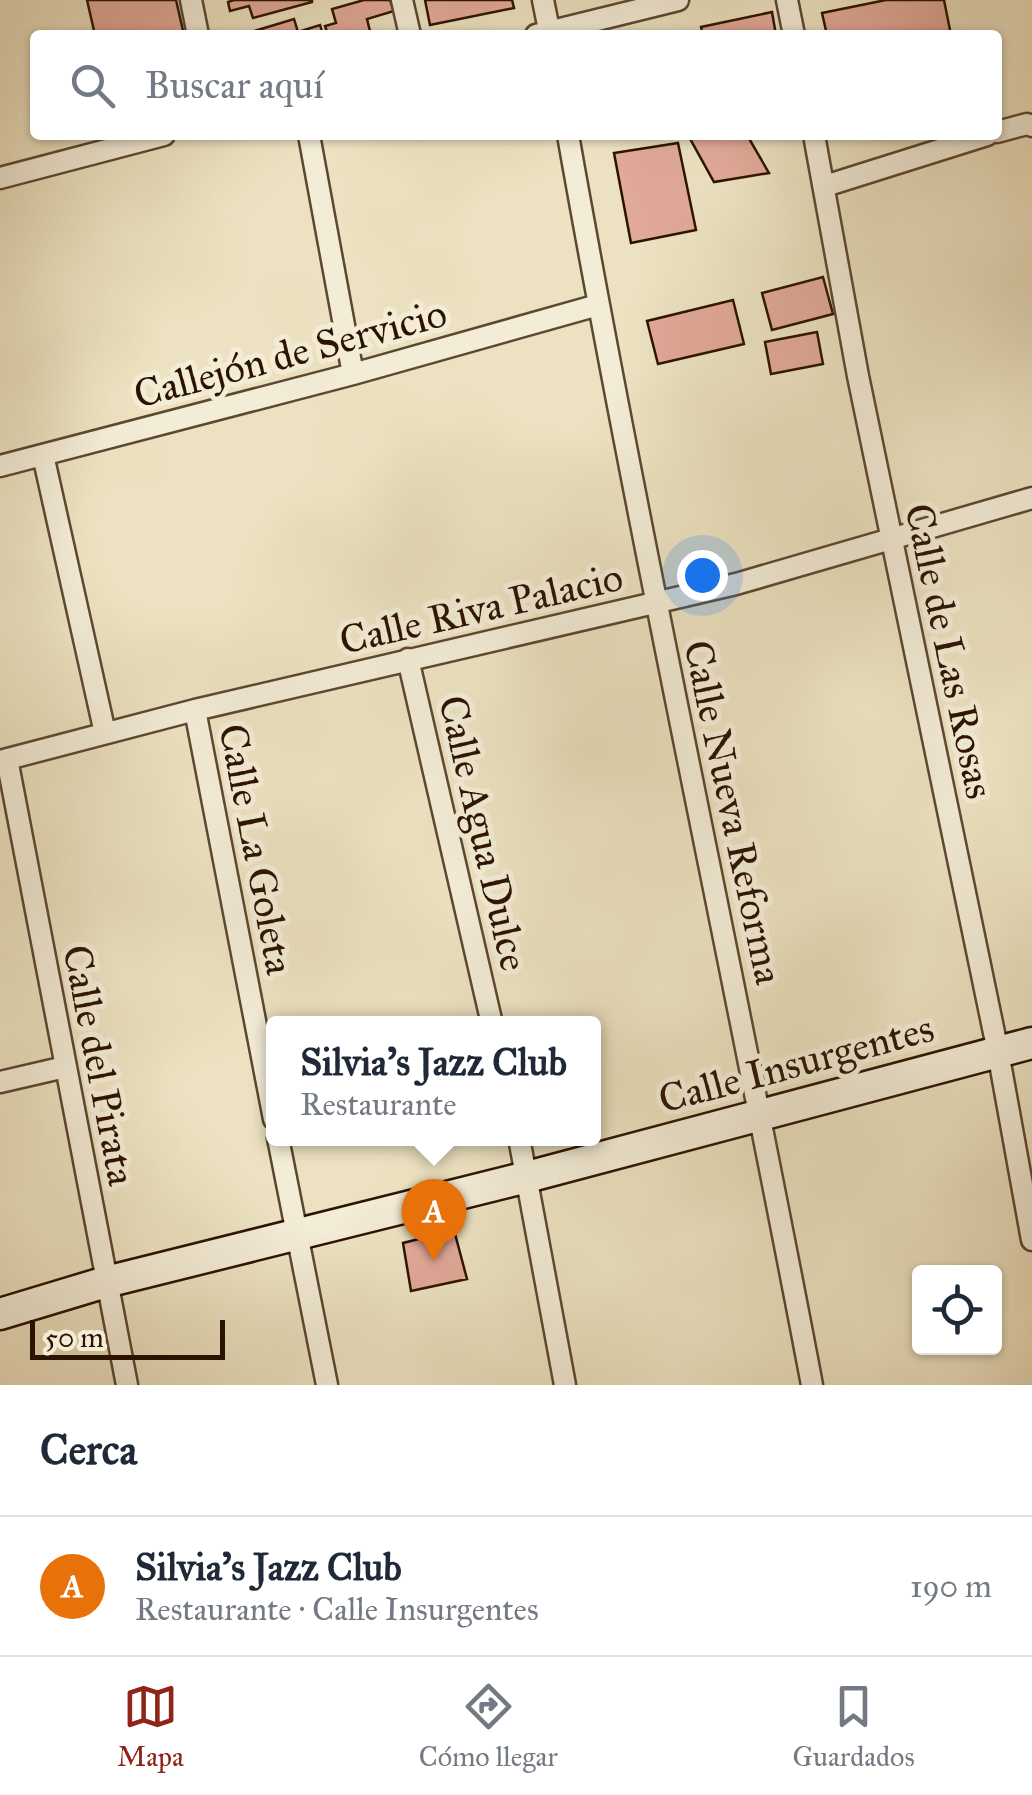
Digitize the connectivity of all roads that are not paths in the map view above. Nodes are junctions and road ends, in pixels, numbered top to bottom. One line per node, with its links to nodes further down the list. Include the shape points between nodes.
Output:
1 (191, 0): 6 (street)
2 (402, 0): 7 (street)
3 (543, 0): 8 (street)
4 (678, 0): 9 (street)
5 (787, 0): 10 (street)
6 (197, 30)
7 (409, 30)
8 (545, 30)
9 (561, 30)
10 (793, 30)
11 (1032, 126): 12 (street)
12 (1002, 131)
13 (145, 140): 18 (street)
14 (310, 140): 21 (street)
15 (569, 140): 20 (street, Calle Nueva Reforma)
16 (815, 140): 19 (street, Calle de Las Rosas)
17 (970, 140): 19 (street)
18 (0, 178)
19 (825, 186): 25 (street, Calle de Las Rosas)
20 (598, 305): 21 (street, Callejón de Servicio); 26 (street, Calle Nueva Reforma)
21 (353, 374): 22 (street, Callejón de Servicio)
22 (44, 455): 23 (street, Callejón de Servicio); 29 (street)
23 (0, 466)
24 (1032, 498): 25 (street, Calle Riva Palacio)
25 (891, 541): 26 (street, Calle Riva Palacio); 33 (street, Calle de Las Rosas)
26 (655, 604): 27 (street, Calle Riva Palacio); 37 (street, Calle Nueva Reforma)
27 (408, 659): 28 (street, Calle Riva Palacio); 31 (street, Calle Agua Dulce)
28 (195, 710): 29 (street, Calle Riva Palacio); 35 (street, Calle La Goleta)
29 (105, 733): 30 (street, Calle Riva Palacio)
30 (3, 760): 34 (street, Calle del Pirata)
31 (490, 1016)
32 (1032, 1042): 33 (street, Calle Insurgentes)
33 (998, 1052): 37 (street, Calle Insurgentes); 42 (street, Calle de Las Rosas)
34 (65, 1067): 36 (street); 43 (street, Calle del Pirata)
35 (266, 1078)
36 (0, 1082)
37 (762, 1113): 40 (street, Calle Insurgentes); 48 (street, Calle Nueva Reforma)
38 (280, 1146): 41 (street)
39 (520, 1146): 40 (street)
40 (527, 1177): 41 (street, Calle Insurgentes); 47 (street)
41 (297, 1236): 43 (street, Calle Insurgentes); 46 (street)
42 (1032, 1240)
43 (106, 1282): 44 (street, Calle Insurgentes); 45 (street, Calle del Pirata)
44 (0, 1314)
45 (127, 1385)
46 (327, 1385)
47 (566, 1385)
48 (812, 1385)

